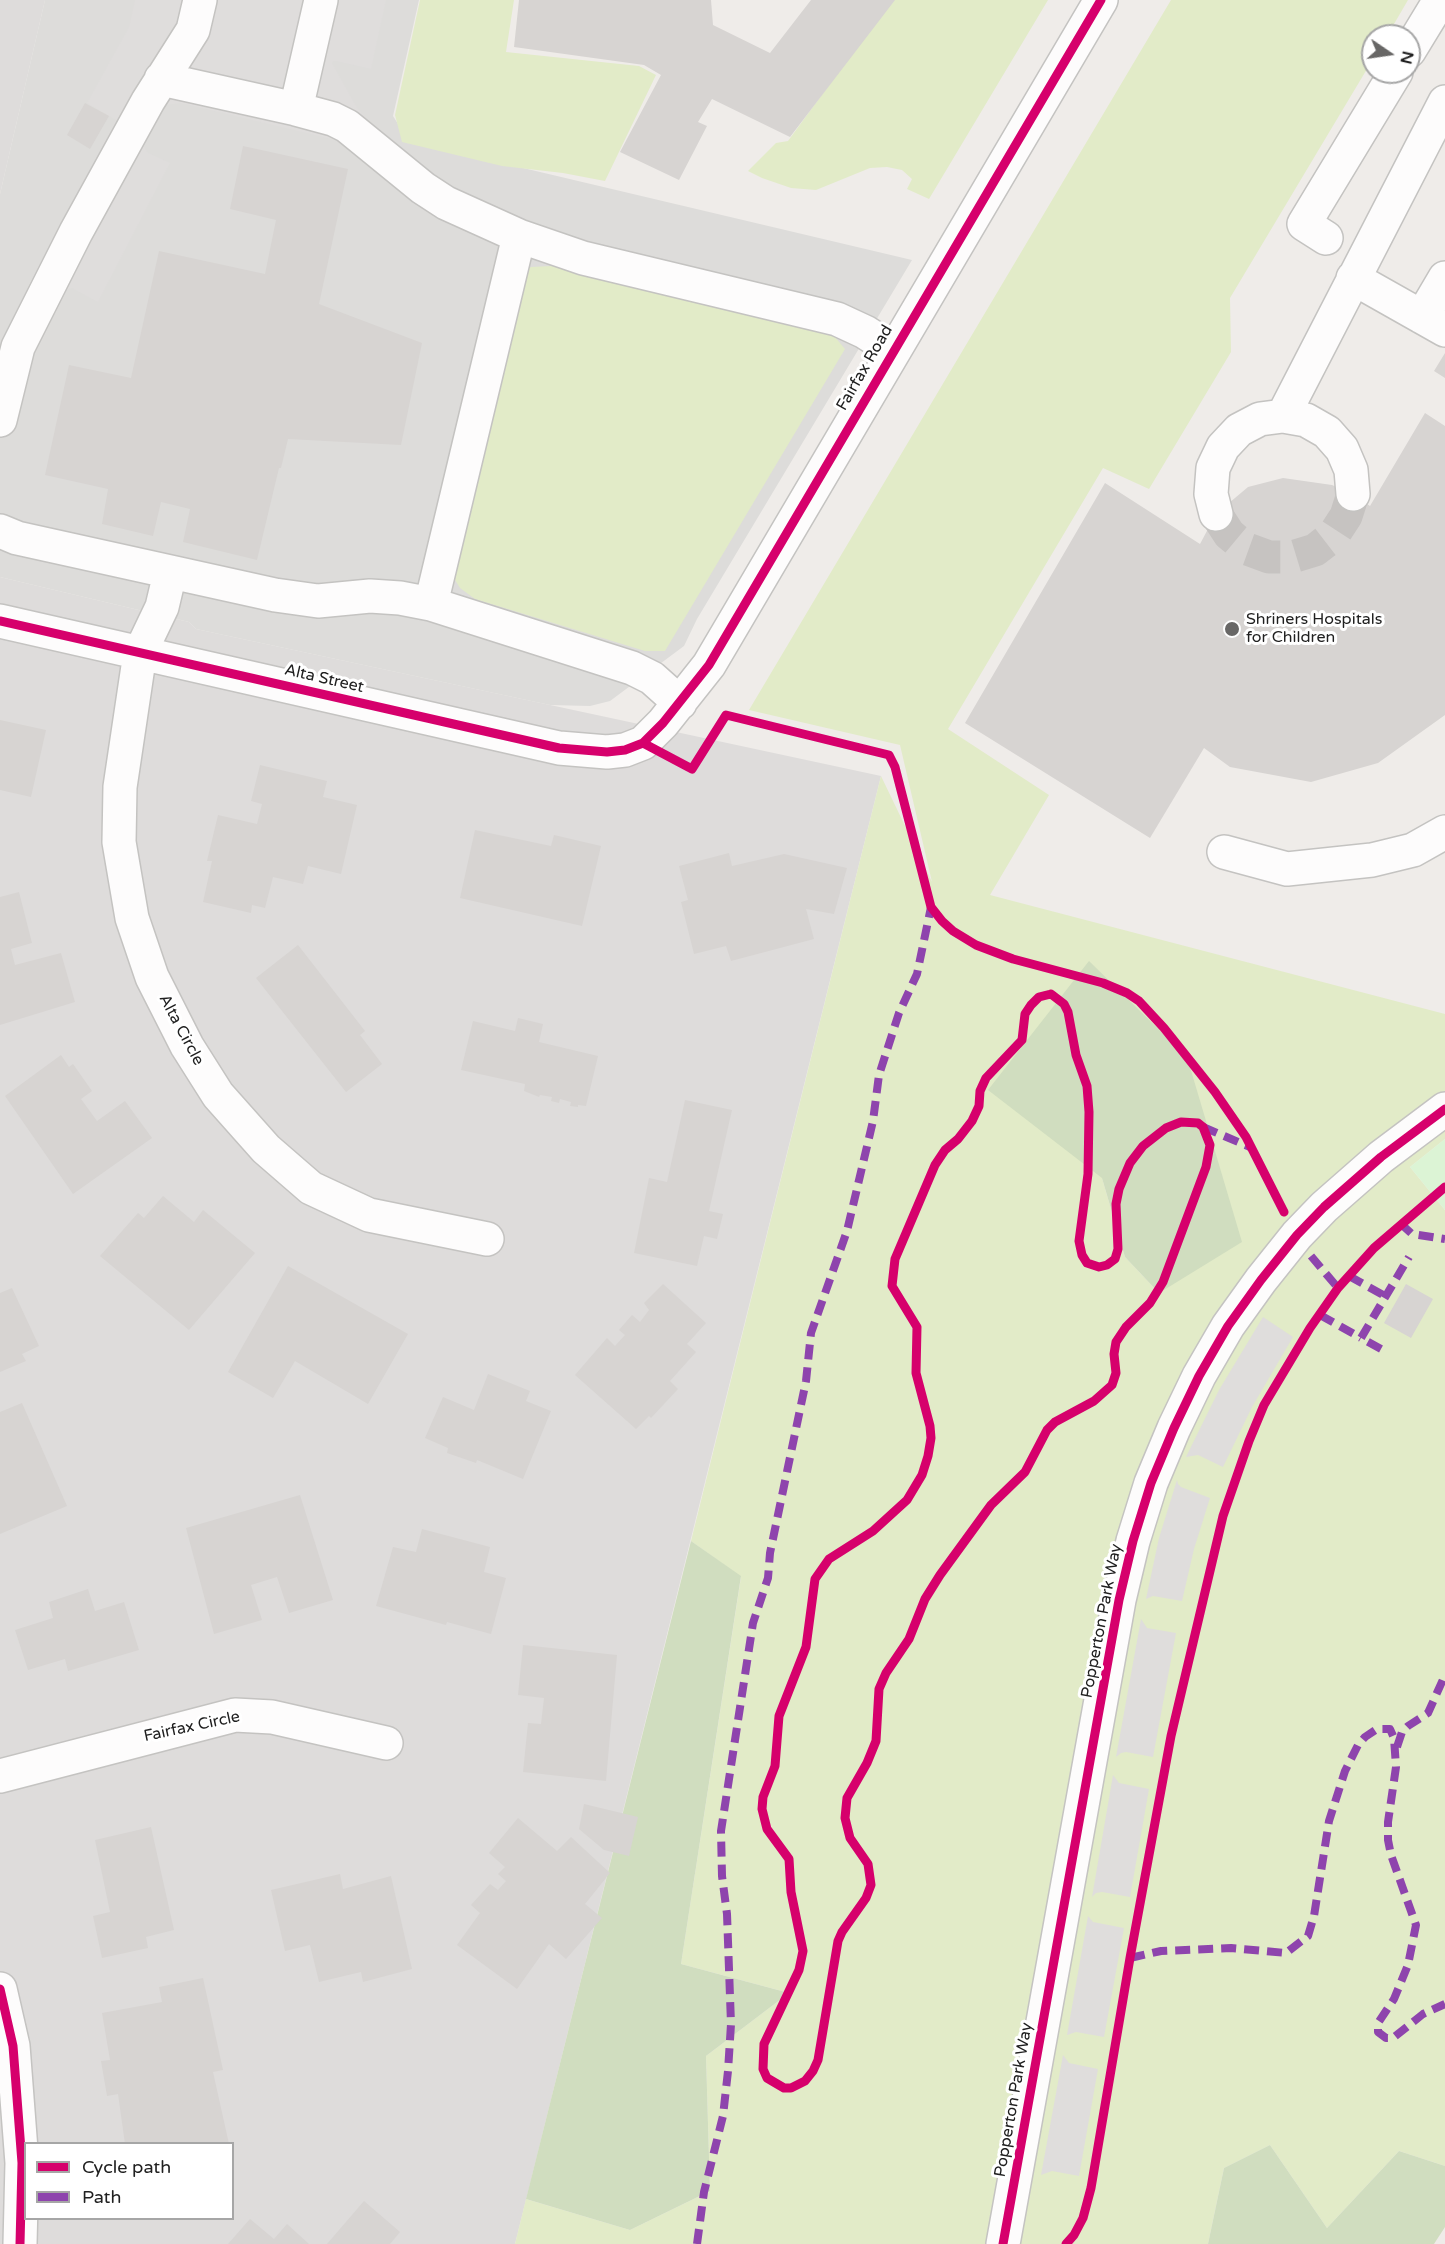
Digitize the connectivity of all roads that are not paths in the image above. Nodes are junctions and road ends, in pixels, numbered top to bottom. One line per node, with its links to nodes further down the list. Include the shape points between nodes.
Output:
1 (200, 0): 6 (street, via 193,30)
2 (321, 0): 9 (street)
3 (1101, 0): 15 (street, Fairfax Road)
4 (1440, 0): 5 (street)
5 (1421, 31)
6 (161, 80): 9 (street); 17 (street, via 76,232 18,347)
7 (1389, 84): 11 (street, via 1304,224)
8 (1445, 102): 12 (street)
9 (296, 109): 10 (street, via 347,126 438,198)
10 (519, 236): 15 (street, via 583,258 837,319); 22 (street)
11 (1326, 238)
12 (1353, 278): 14 (street); 16 (street)
13 (1445, 278): 14 (street)
14 (1433, 323)
15 (893, 350): 25 (street, Fairfax Road, via 709,665)
16 (1283, 416): 18 (street, via 1306,420 1327,432 1342,449 1351,470); 19 (street, via 1260,419 1239,430 1223,447 1213,468 1211,494)
17 (0, 420)
18 (1353, 494)
19 (1216, 514)
20 (0, 531): 21 (street)
21 (170, 573): 22 (street, via 298,599 370,596); 24 (street, Alta Circle, via 162,607)
22 (430, 604): 25 (street, via 632,668 652,678)
23 (0, 621): 24 (street, Alta Street)
24 (140, 653): 26 (street, Alta Street, via 559,748 606,752 625,750); 30 (street, Alta Circle, via 120,787 119,842 132,918 153,977 187,1046 218,1095 266,1149 311,1188 369,1215)
25 (680, 703): 26 (street, Fairfax Road)
26 (643, 742)
27 (1445, 832): 28 (street, via 1413,850 1372,860 1287,869)
28 (1224, 852)
29 (1445, 1109): 35 (street, Popperton Park Way, via 1382,1157 1297,1235 1228,1326 1199,1376 1151,1483 1119,1600)
30 (487, 1239)
31 (386, 1743): 32 (street, Fairfax Circle, via 272,1717 234,1715)
32 (0, 1776)
33 (0, 1989): 34 (street, via 13,2046 18,2104 22,2163)
34 (20, 2244)
35 (1003, 2244)

